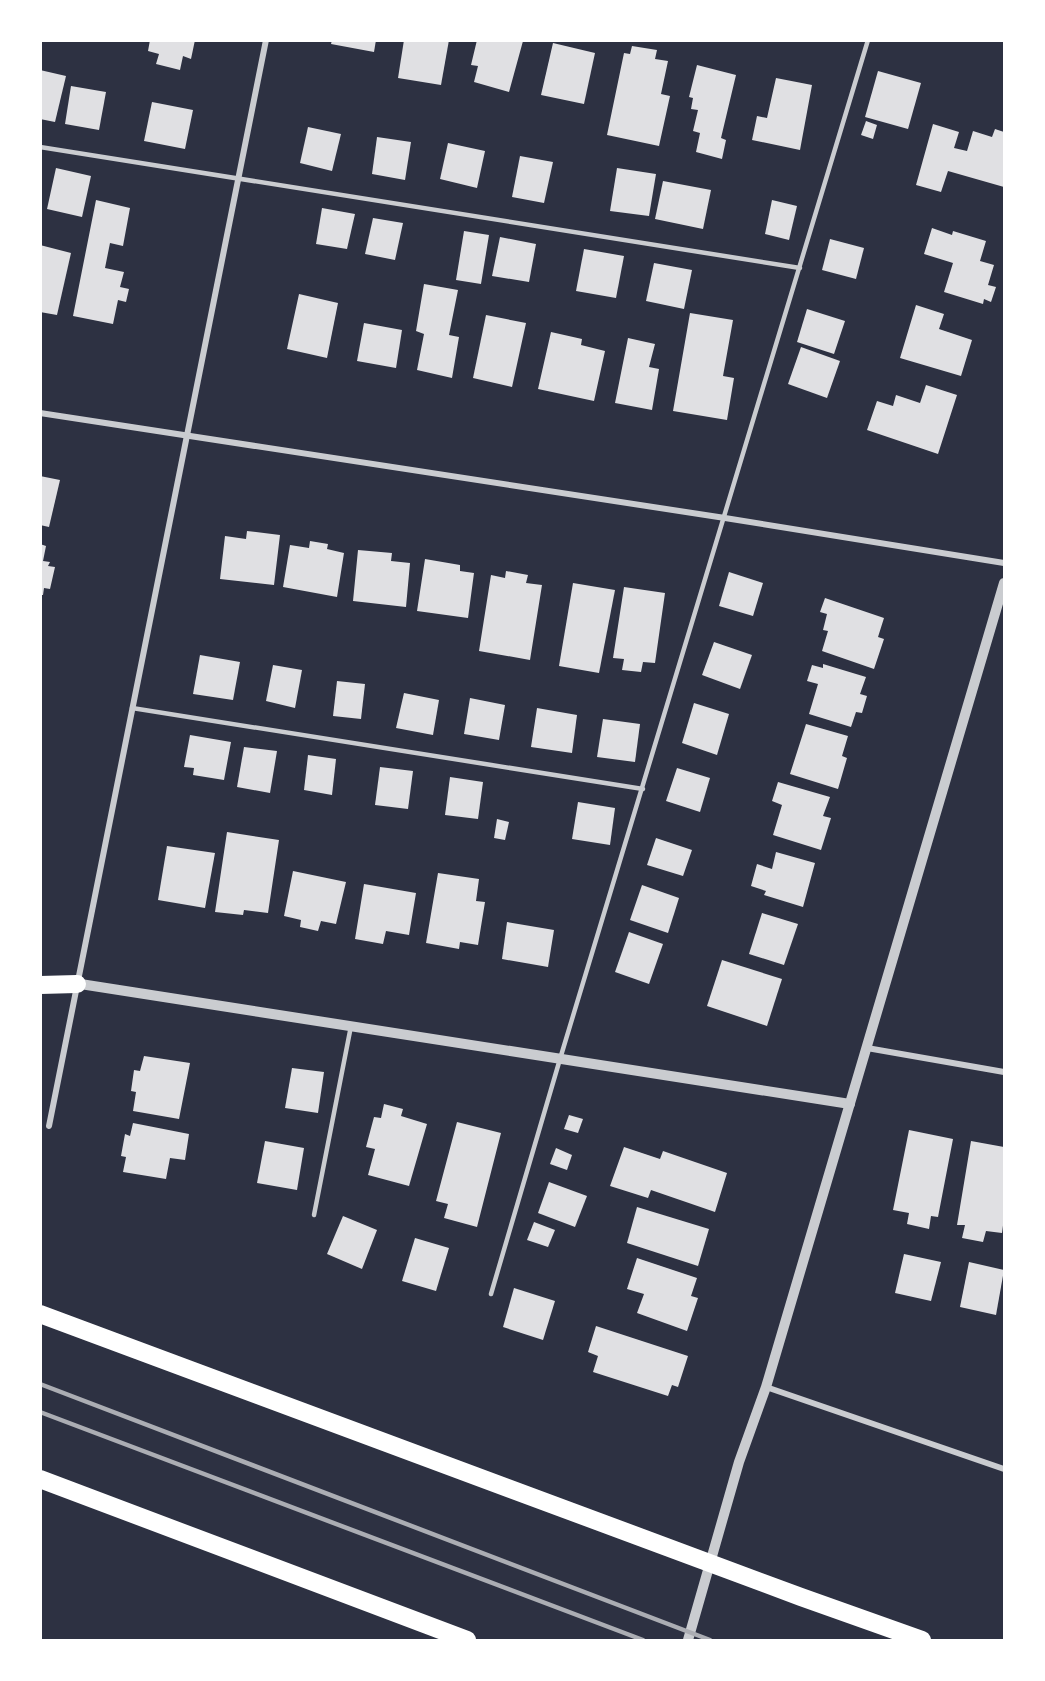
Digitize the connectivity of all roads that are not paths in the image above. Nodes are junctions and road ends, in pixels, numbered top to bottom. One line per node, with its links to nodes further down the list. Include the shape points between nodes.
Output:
1 (266, 40): 4 (street)
2 (868, 40): 5 (lane)
3 (40, 147): 4 (lane)
4 (238, 179): 5 (lane); 7 (street)
5 (800, 268): 8 (lane)
6 (40, 412): 7 (street)
7 (187, 435): 8 (street); 11 (street)
8 (725, 518): 9 (street); 12 (lane)
9 (1005, 563)
10 (1005, 583): 17 (street)
11 (132, 708): 12 (lane); 14 (street)
12 (643, 789): 18 (lane)
13 (40, 977): 14 (street)
14 (77, 984): 15 (highway); 16 (street); 21 (street)
15 (40, 986)
16 (351, 1025): 18 (street); 22 (lane)
17 (867, 1048): 19 (street); 20 (street)
18 (560, 1059): 20 (street); 23 (lane)
19 (1005, 1072)
20 (850, 1104): 25 (street)
21 (49, 1126)
22 (314, 1215)
23 (491, 1294)
24 (40, 1314): 30 (highway)
25 (766, 1387): 26 (street); 29 (street, via 739,1462)
26 (1005, 1469)
27 (40, 1479): 28 (highway)
28 (467, 1641)
29 (688, 1641)
30 (922, 1641)

